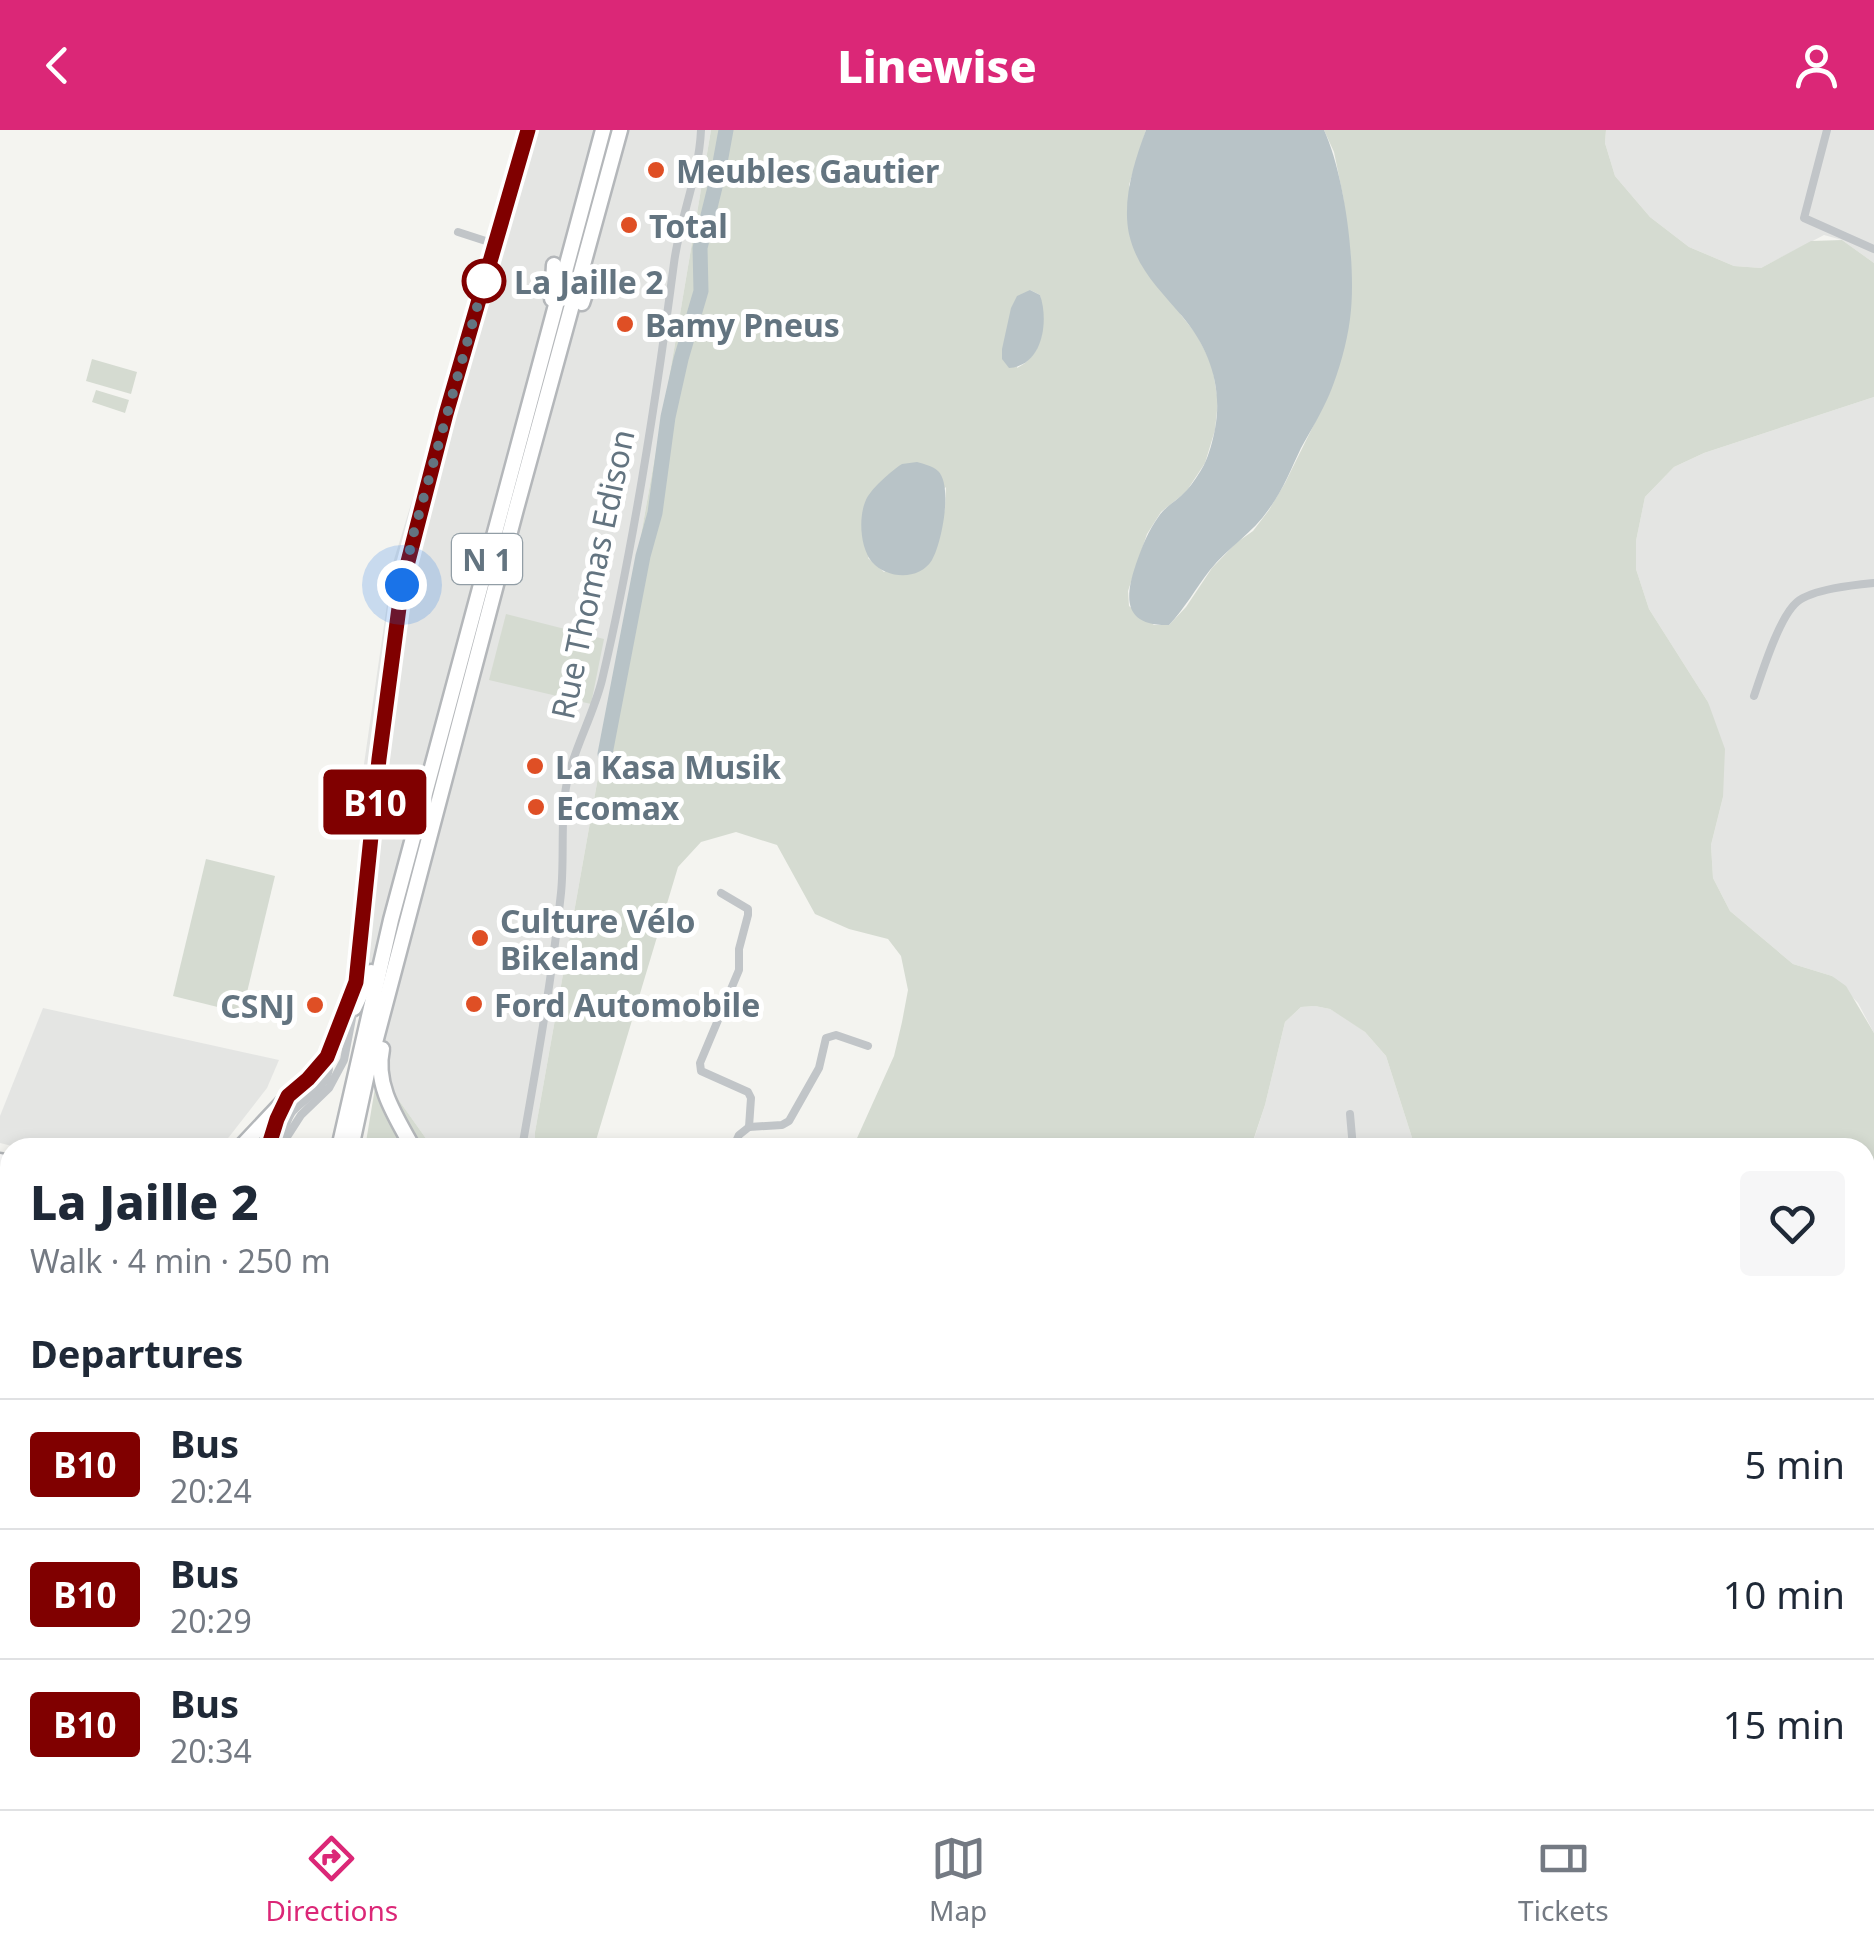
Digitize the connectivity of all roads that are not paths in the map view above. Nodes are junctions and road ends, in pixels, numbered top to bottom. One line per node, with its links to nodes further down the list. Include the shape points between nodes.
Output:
1 (528, 130): 9 (street)
2 (602, 130): 7 (highway); 13 (highway, N 1)
3 (622, 130): 6 (highway); 14 (highway, N 1)
4 (701, 130): 36 (street, Rue Thomas Edison, via 602,682 565,795 558,921)
5 (1827, 130): 10 (street, via 1804,218)
6 (614, 204)
7 (569, 211)
8 (458, 232): 9 (street)
9 (495, 244): 20 (street, via 402,585)
10 (1874, 249)
11 (554, 265): 13 (highway)
12 (596, 279): 14 (highway, via 584,294)
13 (547, 341): 18 (highway, N 1)
14 (546, 402): 19 (highway, N 1)
15 (1874, 583): 16 (street, via 1797,602)
16 (1754, 696)
17 (722, 893): 28 (street, via 744,905 748,915 739,970 701,1071 748,1092)
18 (391, 920): 21 (highway); 33 (highway, N 1)
19 (406, 926): 34 (highway, N 1); 35 (highway, via 379,1064)
20 (356, 982): 21 (street); 23 (street)
21 (354, 1008): 23 (street); 32 (street, via 337,1077)
22 (868, 1046): 28 (street, via 826,1038 819,1068 789,1121)
23 (330, 1052): 24 (street); 26 (street, via 328,1076)
24 (308, 1079): 25 (street); 26 (street)
25 (288, 1096): 29 (highway); 30 (street)
26 (308, 1098): 31 (street, via 291,1114)
27 (1350, 1114): 38 (street)
28 (748, 1127): 37 (street)
29 (249, 1138)
30 (271, 1138)
31 (283, 1138)
32 (287, 1138)
33 (340, 1138)
34 (353, 1138)
35 (408, 1138)
36 (524, 1138)
37 (738, 1138)
38 (1352, 1138)

